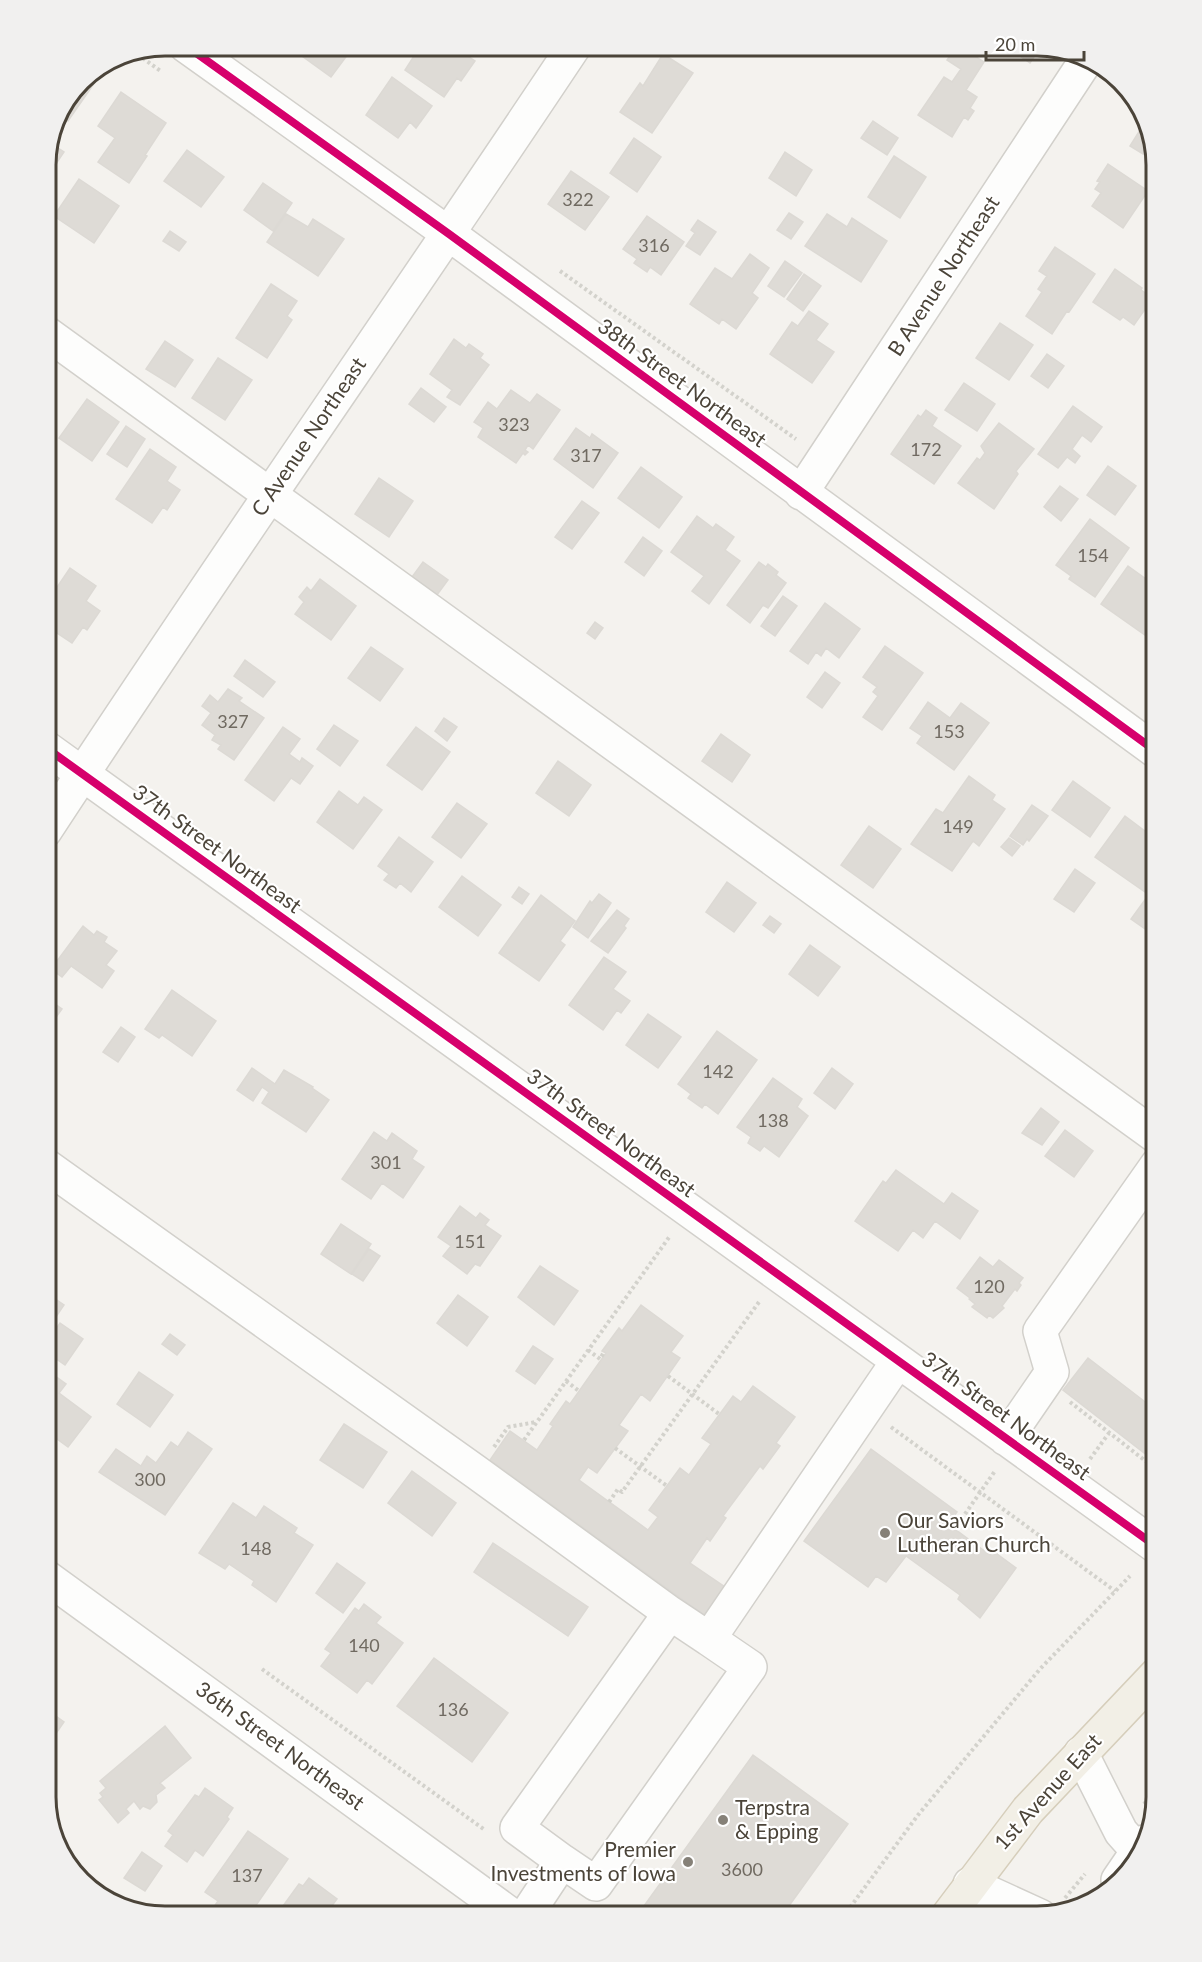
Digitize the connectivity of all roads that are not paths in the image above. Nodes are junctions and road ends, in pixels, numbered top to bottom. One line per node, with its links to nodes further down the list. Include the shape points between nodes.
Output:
1 (200, 56): 4 (street, 38th Street Northeast)
2 (568, 56): 4 (street, C Avenue Northeast)
3 (1083, 66): 6 (street, B Avenue Northeast)
4 (449, 234): 6 (street, 38th Street Northeast); 7 (street, C Avenue Northeast)
5 (56, 340): 7 (street)
6 (801, 492): 8 (street, 38th Street Northeast)
7 (270, 494): 10 (street, C Avenue Northeast); 12 (street)
8 (1146, 744)
9 (56, 755): 10 (street, 37th Street Northeast)
10 (82, 774): 11 (street, C Avenue Northeast); 15 (street, 37th Street Northeast)
11 (56, 814)
12 (1146, 1129)
13 (56, 1173): 19 (street)
14 (1146, 1181): 16 (street, via 1040,1331 1052,1372)
15 (898, 1361): 16 (street, 37th Street Northeast); 20 (street)
16 (1002, 1454): 17 (street, 37th Street Northeast)
17 (1146, 1540)
18 (56, 1584): 26 (street, 36th Street Northeast)
19 (670, 1613): 20 (street); 24 (street, via 517,1828)
20 (709, 1639): 24 (street, via 750,1667 596,1884)
21 (1146, 1685): 22 (main road, 1st Avenue East)
22 (1081, 1753): 23 (street, via 1121,1832); 25 (main road, 1st Avenue East, via 1028,1810)
23 (1136, 1843)
24 (562, 1861): 27 (street)
25 (970, 1884): 28 (main road, 1st Avenue East); 29 (street)
26 (499, 1906)
27 (532, 1906)
28 (955, 1906)
29 (1018, 1906)

